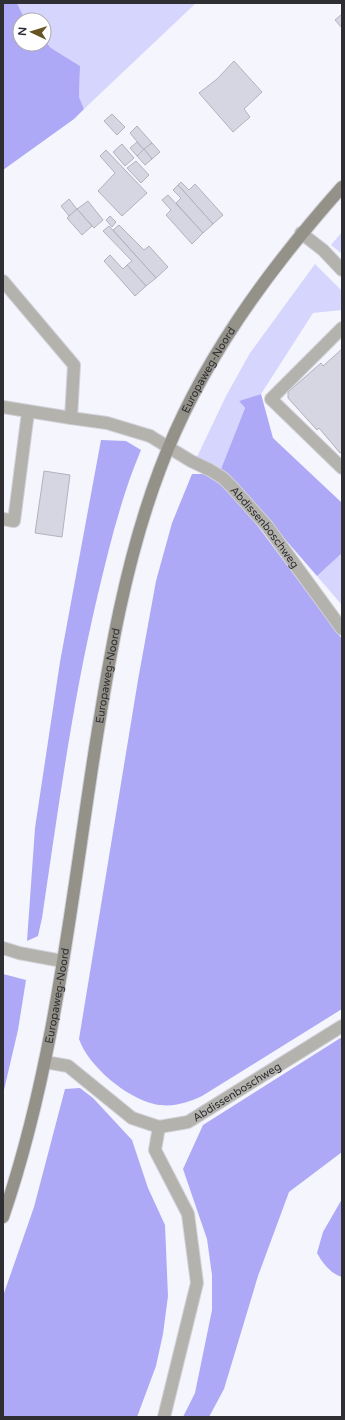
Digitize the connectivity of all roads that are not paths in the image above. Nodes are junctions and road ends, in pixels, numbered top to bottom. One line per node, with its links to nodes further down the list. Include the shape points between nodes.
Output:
1 (342, 187): 2 (street, Europaweg-Noord)
2 (301, 233): 3 (street, via 323,250); 9 (street, Europaweg-Noord, via 224,342)
3 (342, 270)
4 (3, 281): 8 (street, via 74,365)
5 (342, 328): 10 (street, via 271,399)
6 (3, 408): 7 (street, Abdissenboschweg)
7 (28, 412): 8 (street, Abdissenboschweg); 11 (street, via 14,521)
8 (71, 418): 9 (street, Abdissenboschweg, via 107,423 150,436)
9 (169, 447): 12 (street, Abdissenboschweg, via 223,478 232,487 267,526); 14 (street, Europaweg-Noord, via 136,543 108,660)
10 (342, 468)
11 (3, 519)
12 (342, 629)
13 (3, 948): 14 (street)
14 (62, 961): 16 (street, Europaweg-Noord)
15 (342, 1026): 17 (street, Abdissenboschweg, via 188,1122)
16 (45, 1062): 17 (street, Abdissenboschweg, via 68,1066 132,1118); 18 (street, Europaweg-Noord, via 23,1154)
17 (159, 1127): 19 (street, via 156,1150 188,1214 197,1283)
18 (3, 1217)
19 (164, 1417)

